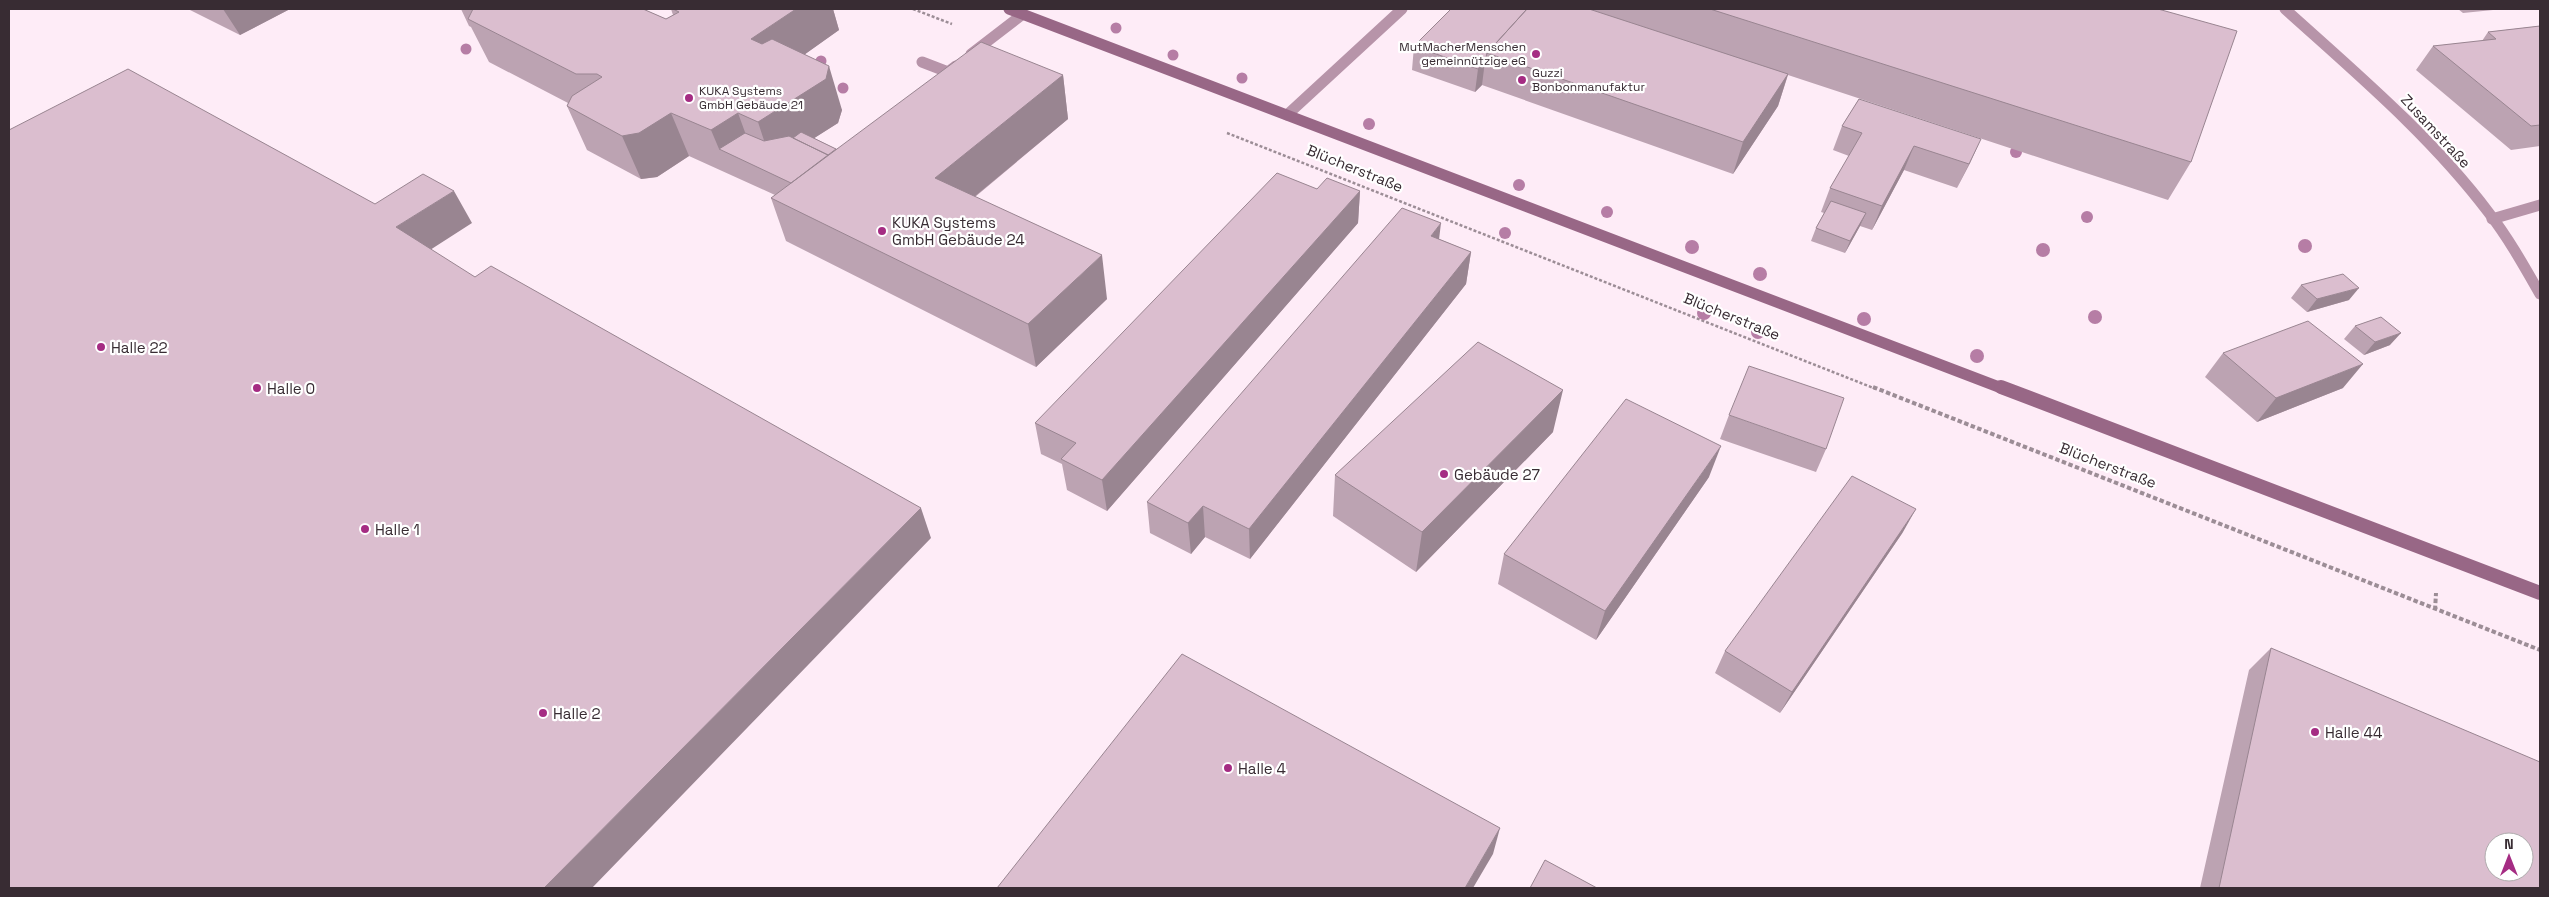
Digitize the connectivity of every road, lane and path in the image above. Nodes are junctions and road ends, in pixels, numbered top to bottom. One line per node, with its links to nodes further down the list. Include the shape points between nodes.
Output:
1 (913, 9): 6 (path)
2 (1009, 9): 5 (main road, Blücherstraße)
3 (1402, 9): 8 (street)
4 (2285, 9): 11 (street, Zusamstraße, via 2389,103 2470,190)
5 (1023, 14): 6 (street); 8 (main road, Blücherstraße)
6 (990, 39): 7 (street, via 948,72)
7 (922, 62)
8 (1287, 115): 13 (main road, Blücherstraße)
9 (1221, 131): 14 (path, Blücherstraße)
10 (2540, 205): 11 (street)
11 (2492, 219): 12 (street, Zusamstraße, via 2524,262)
12 (2540, 294)
13 (2540, 593)
14 (2540, 650)

